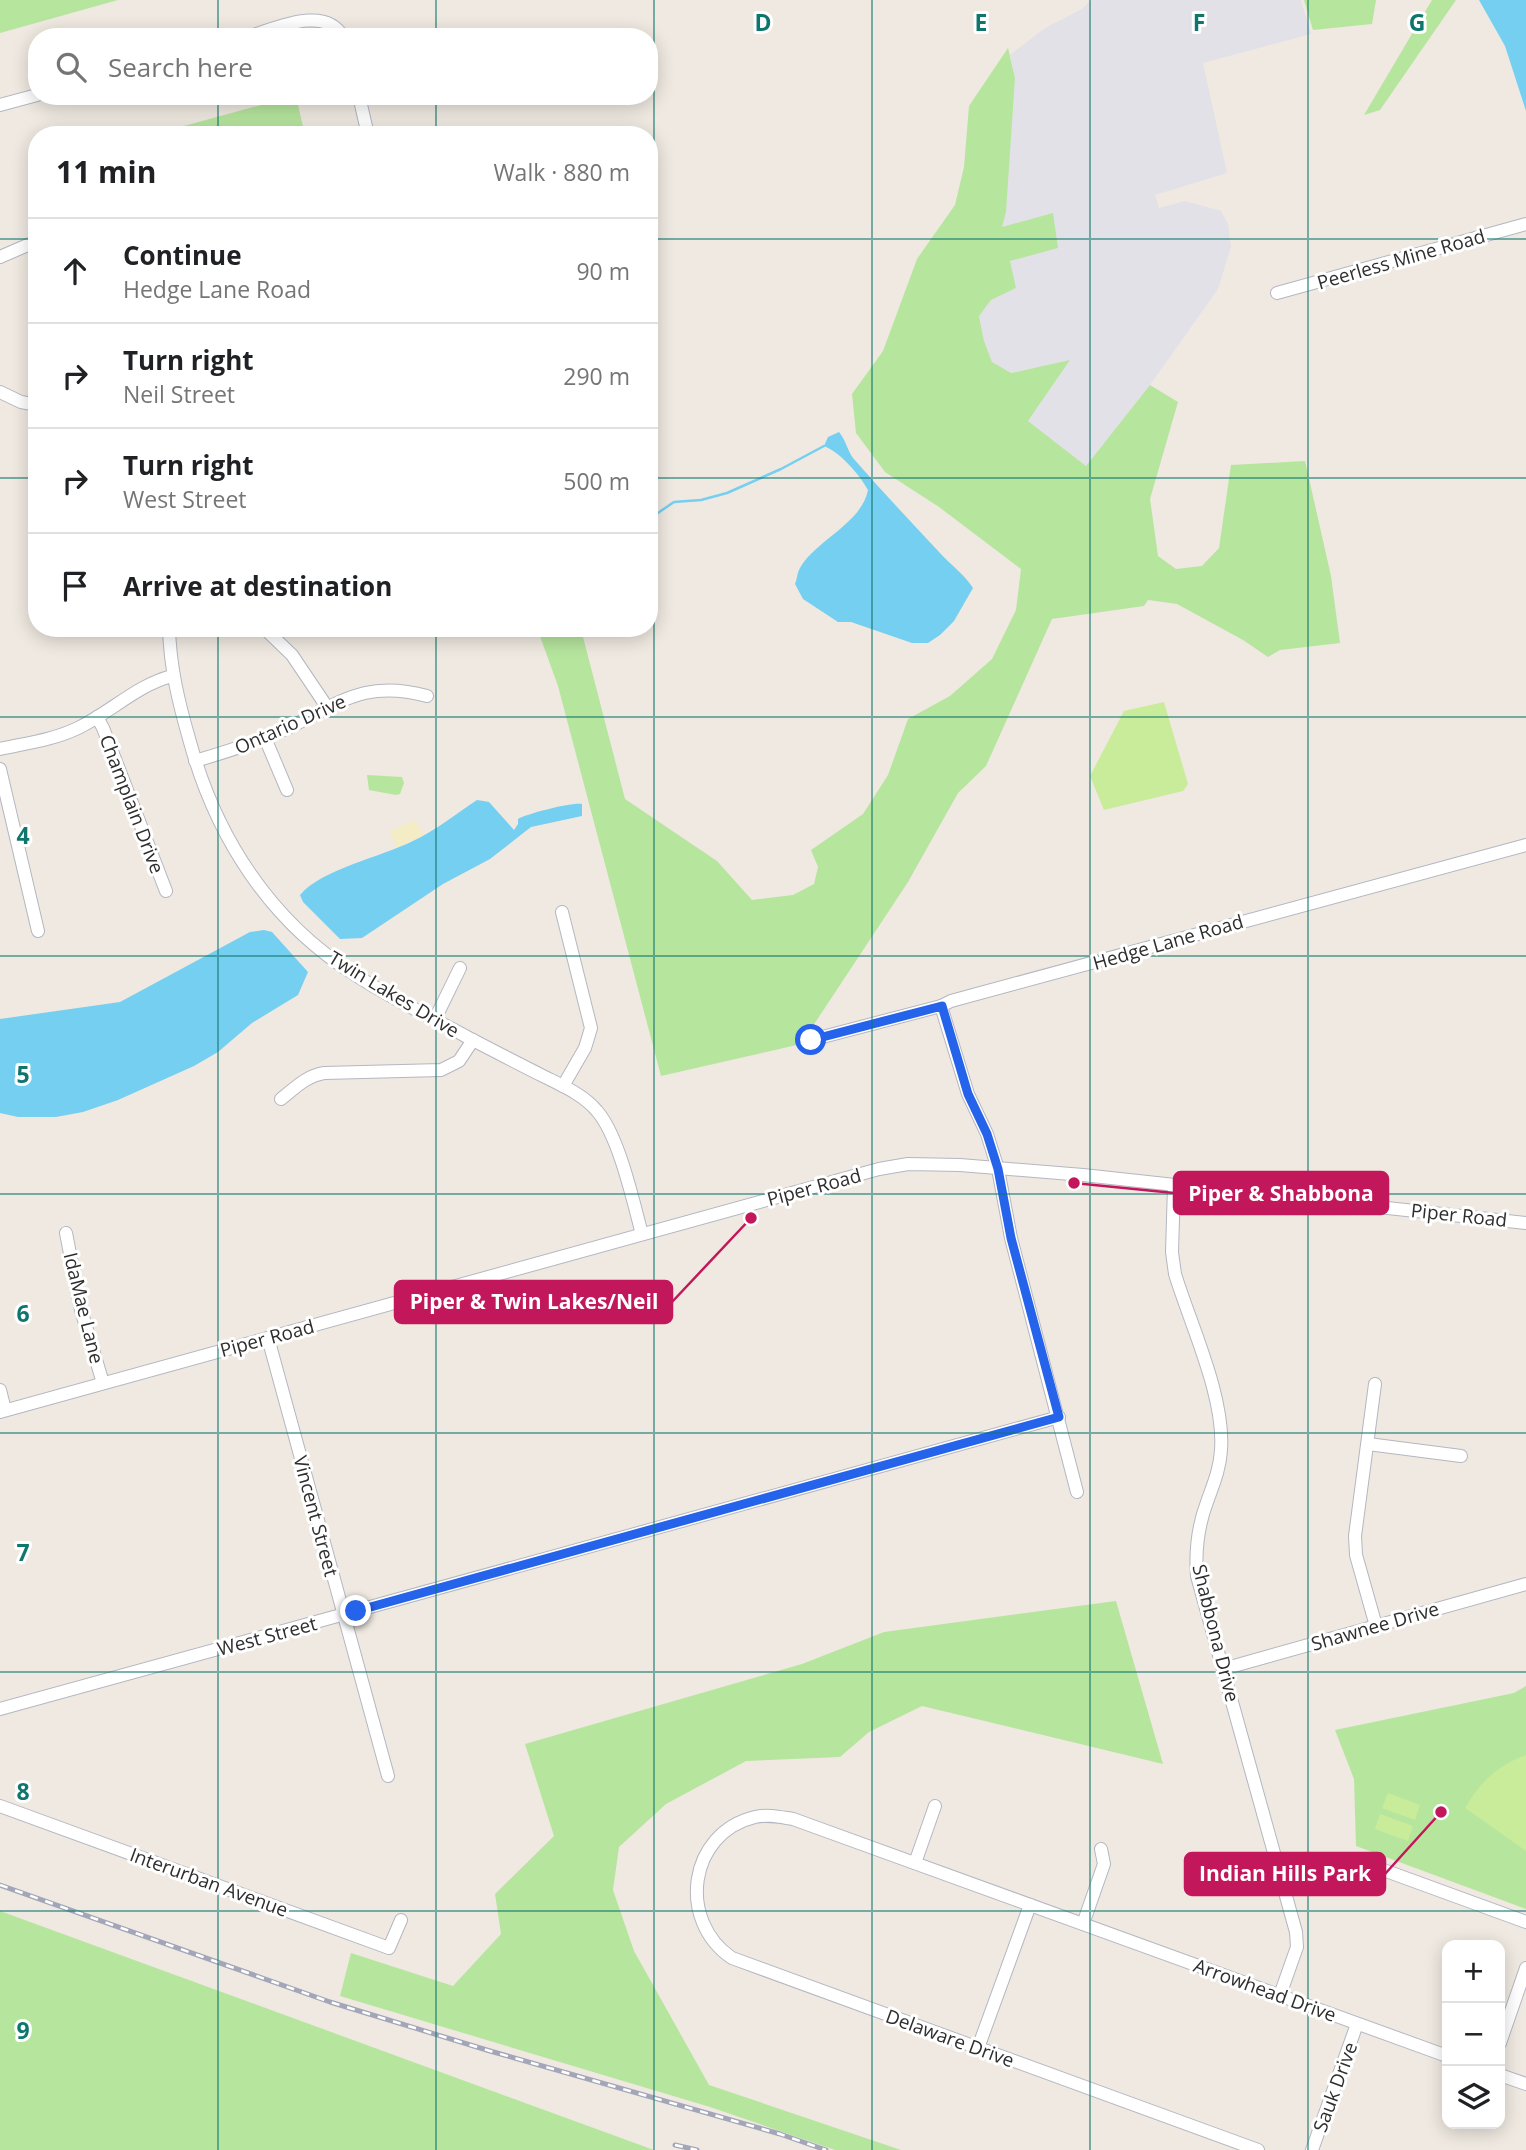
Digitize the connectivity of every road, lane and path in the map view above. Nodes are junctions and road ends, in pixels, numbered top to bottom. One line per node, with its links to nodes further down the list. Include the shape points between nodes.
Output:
1 (280, 28): 2 (street, via 312,19)
2 (336, 28)
3 (28, 97): 4 (street)
4 (0, 105)
5 (361, 105): 6 (street)
6 (366, 126)
7 (1526, 224): 10 (street, Peerless Mine Road)
8 (28, 245): 9 (street)
9 (0, 257)
10 (1277, 293)
11 (0, 393): 12 (street)
12 (28, 403)
13 (170, 637): 15 (street, Twin Lakes Drive)
14 (273, 637): 17 (street, via 292,655)
15 (173, 676): 18 (street, via 157,680); 21 (street, Twin Lakes Drive)
16 (427, 696): 17 (street, Ontario Drive, via 388,690)
17 (327, 707): 19 (street, Ontario Drive)
18 (97, 717): 20 (street, via 62,735); 25 (street, Champlain Drive)
19 (265, 738): 21 (street, Ontario Drive); 23 (street)
20 (0, 749)
21 (195, 761): 30 (street, Twin Lakes Drive, via 232,848 283,915 353,974)
22 (0, 769): 27 (street)
23 (287, 790)
24 (1526, 845): 29 (street, Hedge Lane Road)
25 (166, 891)
26 (562, 912): 33 (street, via 595,1034)
27 (38, 931)
28 (460, 968): 30 (street)
29 (942, 1006): 32 (street, Hedge Lane Road); 35 (street, via 968,1094)
30 (435, 1019): 31 (street, Twin Lakes Drive)
31 (473, 1040): 33 (street, Twin Lakes Drive); 34 (street, via 459,1061 441,1070 324,1073 304,1080)
32 (811, 1040)
33 (563, 1086): 39 (street, Twin Lakes Drive, via 590,1103 607,1123)
34 (281, 1099)
35 (998, 1169): 36 (street, Piper Road); 39 (street, Piper Road, via 923,1164 892,1167); 45 (street, via 1011,1238)
36 (1174, 1186): 37 (street, Piper Road); 52 (street, Shabbona Drive, via 1175,1274 1220,1419 1219,1467 1201,1521 1196,1561)
37 (1526, 1223)
38 (66, 1233): 41 (street, IdaMae Lane, via 81,1310)
39 (642, 1234): 40 (street, Piper Road)
40 (268, 1338): 41 (street, Piper Road); 50 (street, Vincent Street)
41 (103, 1383): 44 (street, Piper Road)
42 (1375, 1384): 46 (street)
43 (0, 1391): 44 (street)
44 (3, 1411)
45 (1059, 1417): 48 (street); 50 (street, West Street)
46 (1368, 1444): 47 (street); 51 (street, via 1355,1536)
47 (1461, 1456)
48 (1077, 1492)
49 (1526, 1584): 51 (street, Shawnee Drive)
50 (343, 1615): 53 (street, West Street); 54 (street, Vincent Street)
51 (1376, 1626): 52 (street, Shawnee Drive)
52 (1223, 1669): 59 (street, Shabbona Drive)
53 (0, 1709)
54 (388, 1776)
55 (0, 1806): 62 (street, Interurban Avenue, via 389,1948)
56 (935, 1807): 58 (street)
57 (1101, 1849): 64 (street, via 1104,1864)
58 (915, 1863): 60 (street, Arrowhead Drive, via 793,1819 765,1816 721,1835); 61 (street, Arrowhead Drive)
59 (1281, 1875): 63 (street, via 1339,1859 1356,1860); 66 (street, Shabbona Drive, via 1297,1947)
60 (698, 1876): 69 (street, Delaware Drive, via 699,1918 715,1945 732,1958)
61 (1030, 1905): 64 (street, Arrowhead Drive); 69 (street)
62 (401, 1920)
63 (1526, 1922)
64 (1083, 1924): 66 (street, Arrowhead Drive)
65 (1526, 1968): 68 (street)
66 (1280, 1995): 67 (street, Arrowhead Drive)
67 (1357, 2024): 70 (street, Arrowhead Drive); 74 (street, Sauk Drive)
68 (1505, 2029)
69 (978, 2048): 73 (street, Delaware Drive)
70 (1442, 2054)
71 (1505, 2077): 72 (street)
72 (1526, 2084)
73 (1258, 2150)
74 (1312, 2150)

